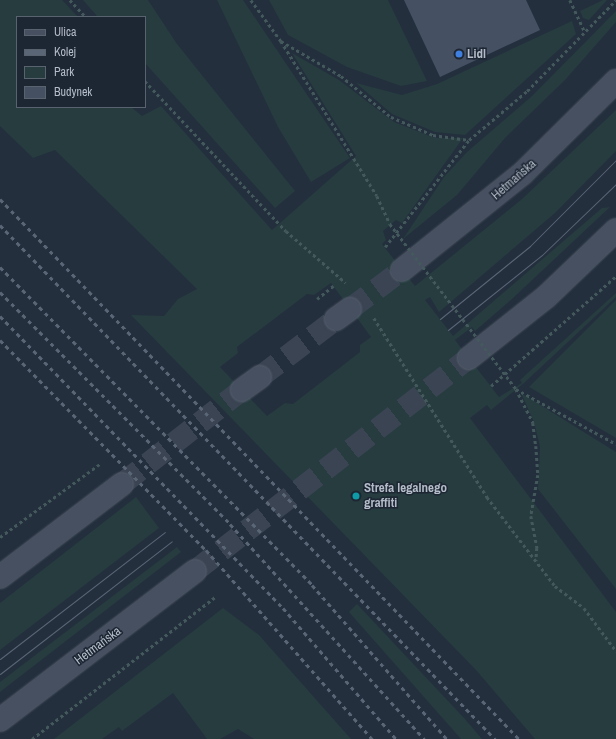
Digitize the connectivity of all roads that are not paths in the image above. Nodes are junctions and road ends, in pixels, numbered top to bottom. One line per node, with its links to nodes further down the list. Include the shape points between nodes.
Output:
1 (616, 81): 3 (main road, Hetmańska, via 523,173)
2 (616, 230): 4 (main road, via 546,297)
3 (402, 270)
4 (469, 358)
5 (260, 377): 6 (main road)
6 (242, 390)
7 (122, 484): 9 (main road)
8 (195, 571): 10 (main road, Hetmańska)
9 (0, 577)
10 (0, 720)

